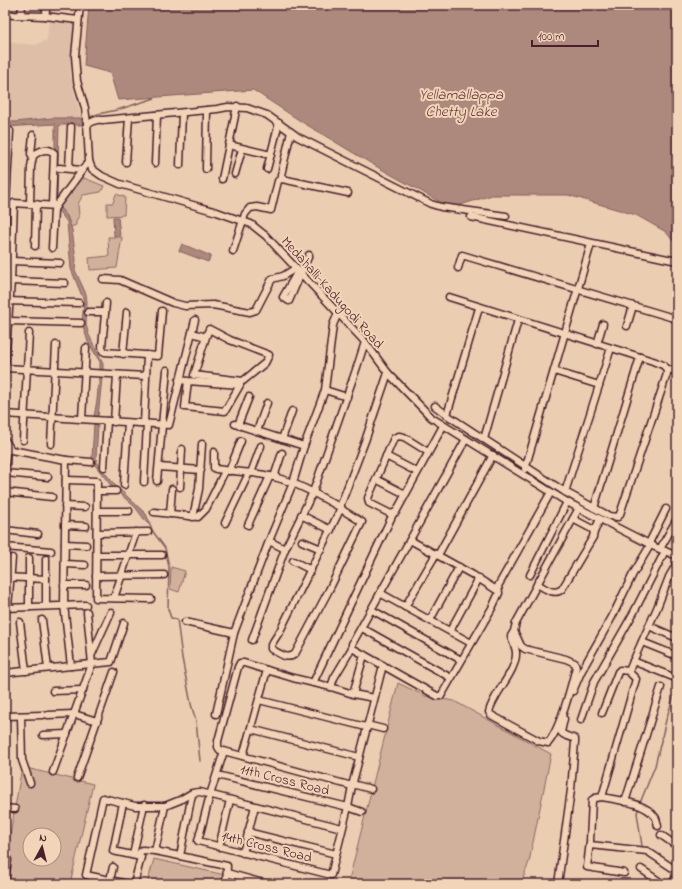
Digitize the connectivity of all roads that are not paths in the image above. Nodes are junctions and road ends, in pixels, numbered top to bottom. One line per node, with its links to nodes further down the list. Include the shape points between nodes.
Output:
1 (22, 5): 5 (street)
2 (47, 5): 6 (street)
3 (80, 5): 7 (street)
4 (5, 14): 5 (street)
5 (21, 16): 6 (street)
6 (45, 16): 7 (street)
7 (78, 20): 14 (street, via 75,56 77,81)
8 (237, 106): 9 (street); 13 (street, via 267,115); 19 (street)
9 (207, 110): 10 (street); 29 (street)
10 (182, 113): 11 (street); 26 (street)
11 (157, 115): 12 (street); 25 (street)
12 (129, 118): 14 (street, via 98,119); 24 (street)
13 (280, 123): 17 (street); 21 (street)
14 (87, 124): 23 (street)
15 (71, 127): 28 (street)
16 (10, 131): 36 (street)
17 (291, 132): 33 (street); 40 (street, via 431,204)
18 (33, 135): 22 (street)
19 (229, 145): 20 (street); 34 (street)
20 (242, 149): 21 (street); 32 (street)
21 (270, 155): 30 (street)
22 (33, 156): 38 (street); 39 (street, via 43,150 54,153)
23 (89, 161): 31 (street); 42 (street, Medahalli-Kadugodi Road, via 92,169 120,184)
24 (126, 162)
25 (155, 163)
26 (180, 165)
27 (59, 168): 28 (street)
28 (69, 168): 31 (street)
29 (206, 169)
30 (266, 169)
31 (82, 170): 39 (street)
32 (235, 174)
33 (282, 178): 35 (street); 42 (street, via 278,181 271,210 250,208)
34 (222, 179)
35 (348, 193)
36 (5, 203): 37 (street)
37 (14, 203): 38 (street); 48 (street)
38 (33, 204): 39 (street); 44 (street)
39 (54, 205): 45 (street)
40 (506, 216)
41 (471, 217): 43 (street)
42 (243, 221): 46 (street); 52 (street, Medahalli-Kadugodi Road, via 266,236)
43 (591, 244): 49 (street); 56 (street)
44 (35, 246)
45 (52, 248)
46 (233, 251)
47 (309, 255): 52 (street)
48 (12, 261): 50 (street); 54 (street)
49 (677, 261)
50 (60, 263)
51 (458, 268): 56 (street, via 462,255)
52 (298, 271): 52 (street, via 289,301 282,297); 53 (street, via 272,279 256,310 250,312 214,305 185,306 120,280); 67 (street, Medahalli-Kadugodi Road)
53 (103, 279)
54 (11, 281): 55 (street); 58 (street)
55 (65, 283)
56 (577, 290): 61 (street); 77 (street)
57 (449, 297): 62 (street)
58 (7, 301): 59 (street); 71 (street)
59 (79, 303)
60 (106, 303): 65 (street)
61 (633, 306): 68 (street); 74 (street)
62 (479, 308): 70 (street); 110 (street)
63 (162, 311): 86 (street, via 158,356)
64 (88, 312): 65 (street)
65 (105, 312): 85 (street, via 103,351)
66 (127, 312): 85 (street)
67 (338, 313): 79 (street, Medahalli-Kadugodi Road); 102 (street, via 333,325)
68 (677, 319)
69 (195, 320): 76 (street)
70 (518, 320): 77 (street); 122 (street)
71 (7, 323): 72 (street); 84 (street)
72 (81, 323)
73 (603, 324): 80 (street)
74 (627, 326)
75 (29, 333): 89 (street)
76 (192, 333): 78 (street); 99 (street)
77 (565, 334): 80 (street); 93 (street)
78 (206, 337): 78 (street, via 209,329 268,356 265,363 243,381 194,375)
79 (365, 342): 96 (street, Medahalli-Kadugodi Road); 104 (street)
80 (597, 344): 83 (street)
81 (56, 345): 92 (street)
82 (86, 348): 95 (street)
83 (611, 348): 87 (street); 101 (street)
84 (5, 354): 88 (street)
85 (123, 354): 86 (street)
86 (147, 355): 98 (street)
87 (640, 357): 90 (street); 173 (street)
88 (5, 367): 89 (street)
89 (27, 369): 92 (street); 109 (street)
90 (668, 369): 94 (street); 173 (street, via 620,514 613,517)
91 (167, 370): 117 (street)
92 (55, 371): 95 (street); 111 (street)
93 (554, 371): 101 (street); 139 (street)
94 (677, 371)
95 (85, 373): 97 (street); 112 (street)
96 (388, 373): 118 (street, Medahalli-Kadugodi Road); 171 (street)
97 (117, 375): 98 (street); 114 (street)
98 (145, 376): 116 (street)
99 (179, 380): 100 (street); 117 (street, via 169,425)
100 (188, 381): 100 (street, via 185,407 225,411 240,385)
101 (599, 385): 165 (street)
102 (325, 390): 104 (street); 130 (street)
103 (249, 397): 119 (street, via 236,424)
104 (346, 397): 163 (street)
105 (267, 403): 119 (street)
106 (435, 406): 110 (street)
107 (292, 411): 121 (street)
108 (5, 414): 109 (street)
109 (25, 415): 111 (street); 123 (street)
110 (447, 415): 122 (street)
111 (53, 417): 112 (street); 127 (street)
112 (82, 419): 113 (street)
113 (107, 421): 114 (street); 141 (street)
114 (114, 422): 115 (street)
115 (128, 422): 116 (street); 157 (street)
116 (145, 424): 117 (street); 155 (street)
117 (163, 425): 142 (street)
118 (443, 426): 125 (street, Medahalli-Kadugodi Road); 133 (street)
119 (257, 431): 121 (street)
120 (5, 437): 126 (street)
121 (282, 439): 130 (street)
122 (484, 439): 139 (street)
123 (23, 440)
124 (240, 440): 145 (street)
125 (466, 440): 135 (street, Medahalli-Kadugodi Road); 196 (street)
126 (6, 442): 137 (street, via 11,450); 140 (street)
127 (52, 444)
128 (202, 444): 144 (street)
129 (261, 446): 148 (street)
130 (304, 446): 156 (street)
131 (182, 449): 143 (street)
132 (214, 452): 145 (street, via 214,468)
133 (428, 452): 136 (street, via 399,436 394,438); 146 (street)
134 (282, 453): 150 (street)
135 (493, 455): 149 (street, Medahalli-Kadugodi Road); 210 (street)
136 (386, 456): 146 (street); 152 (street)
137 (66, 460): 138 (street); 153 (street)
138 (91, 462)
139 (526, 465): 149 (street); 165 (street)
140 (5, 466)
141 (104, 467)
142 (159, 467): 143 (street); 154 (street)
143 (181, 468): 144 (street); 158 (street)
144 (201, 470): 181 (street)
145 (227, 471): 148 (street); 181 (street, via 206,509 198,517)
146 (417, 472): 166 (street)
147 (5, 473): 151 (street)
148 (250, 473): 150 (street); 185 (street)
149 (523, 474): 164 (street, Medahalli-Kadugodi Road)
150 (272, 476): 156 (street); 187 (street)
151 (48, 477)
152 (376, 478): 166 (street); 179 (street, via 368,501)
153 (66, 480): 160 (street, via 97,481); 169 (street)
154 (157, 481)
155 (144, 482)
156 (293, 483): 163 (street); 197 (street)
157 (124, 485)
158 (180, 487)
159 (172, 489): 178 (street)
160 (97, 491): 161 (street); 175 (street)
161 (116, 491)
162 (5, 492): 167 (street)
163 (313, 492): 171 (street); 180 (street)
164 (551, 492): 168 (street, Medahalli-Kadugodi Road); 232 (street, via 498,586)
165 (565, 492): 173 (street)
166 (405, 494): 179 (street)
167 (52, 497)
168 (567, 502): 172 (street, Medahalli-Kadugodi Road); 223 (street)
169 (65, 506): 170 (street); 186 (street)
170 (85, 506)
171 (341, 508): 190 (street); 220 (street, via 362,522 295,654 288,658 271,649 271,644)
172 (579, 508): 182 (street); 183 (street, Medahalli-Kadugodi Road)
173 (594, 508)
174 (666, 509): 200 (street)
175 (97, 511): 176 (street); 194 (street)
176 (129, 511)
177 (154, 512): 178 (street)
178 (170, 514): 181 (street)
179 (393, 514): 276 (street)
180 (301, 515): 190 (street); 203 (street)
181 (193, 517)
182 (573, 519): 193 (street); 229 (street)
183 (600, 519): 193 (street); 200 (street, Medahalli-Kadugodi Road)
184 (677, 519): 205 (street)
185 (225, 522)
186 (65, 525): 188 (street); 199 (street)
187 (248, 525)
188 (86, 526)
189 (5, 530): 195 (street)
190 (331, 530): 204 (street)
191 (136, 532): 192 (street); 194 (street); 208 (street)
192 (148, 532)
193 (594, 532): 229 (street, via 562,589 553,592)
194 (97, 533): 207 (street)
195 (38, 534)
196 (410, 540): 210 (street); 233 (street)
197 (269, 541): 203 (street); 254 (street)
198 (302, 541): 204 (street)
199 (65, 544): 201 (street); 217 (street)
200 (650, 544): 205 (street, Medahalli-Kadugodi Road); 343 (street, via 581,672 561,726 561,732 575,739 575,742)
201 (86, 545)
202 (5, 548): 206 (street)
203 (286, 549): 256 (street)
204 (321, 549): 220 (street)
205 (663, 550): 211 (street, Medahalli-Kadugodi Road); 290 (street, via 634,612 594,682)
206 (51, 551)
207 (96, 555): 208 (street); 224 (street)
208 (129, 555): 209 (street); 221 (street)
209 (162, 555)
210 (437, 555): 219 (street); 240 (street)
211 (677, 556)
212 (12, 558): 225 (street)
213 (29, 558): 226 (street)
214 (46, 560): 228 (street)
215 (293, 561): 220 (street)
216 (677, 563): 250 (street)
217 (65, 564): 218 (street); 230 (street)
218 (86, 565)
219 (459, 567): 227 (street); 246 (street)
220 (310, 570)
221 (122, 575): 222 (street); 224 (street); 234 (street)
222 (164, 575)
223 (530, 575)
224 (96, 576): 234 (street, via 96,598)
225 (7, 577): 226 (street); 241 (street)
226 (28, 578): 228 (street); 239 (street)
227 (479, 578): 232 (street); 252 (street)
228 (46, 579): 238 (street)
229 (537, 584): 253 (street)
230 (64, 585): 231 (street); 236 (street)
231 (86, 585)
232 (498, 591): 258 (street, via 492,608)
233 (380, 593): 240 (street); 242 (street)
234 (114, 598): 235 (street)
235 (152, 598)
236 (64, 605): 237 (street); 238 (street); 267 (street)
237 (86, 605)
238 (46, 606): 239 (street)
239 (29, 607): 241 (street)
240 (406, 607): 246 (street)
241 (6, 608)
242 (372, 610): 251 (street); 263 (street)
243 (87, 612): 260 (street)
244 (111, 612): 260 (street)
245 (42, 620): 268 (street)
246 (430, 620): 252 (street)
247 (20, 622): 270 (street)
248 (184, 622): 254 (street)
249 (124, 623): 265 (street, via 111,662)
250 (649, 626): 255 (street); 257 (street)
251 (362, 628): 259 (street); 275 (street)
252 (450, 631): 258 (street)
253 (514, 631): 253 (street, via 511,636 516,651 515,662 489,712 539,741 548,743 568,697 576,667 566,659 525,649)
254 (234, 633): 286 (street)
255 (677, 638)
256 (252, 640)
257 (642, 642): 262 (street); 264 (street)
258 (471, 643): 263 (street)
259 (352, 648): 261 (street); 277 (street)
260 (92, 655): 265 (street)
261 (364, 655): 266 (street); 281 (street)
262 (677, 656)
263 (461, 660): 275 (street)
264 (633, 661): 271 (street); 274 (street)
265 (92, 664): 267 (street); 279 (street)
266 (383, 665): 275 (street, via 436,696 441,696); 282 (street)
267 (71, 666): 268 (street)
268 (48, 668): 270 (street)
269 (267, 670): 276 (street); 283 (street); 296 (street, via 240,663 218,741 218,747)
270 (26, 671): 273 (street)
271 (629, 671): 284 (street, via 618,672); 307 (street, via 636,679 636,684)
272 (114, 672): 289 (street)
273 (5, 673)
274 (673, 677)
275 (451, 678)
276 (312, 683): 277 (street)
277 (331, 687): 281 (street)
278 (661, 687): 309 (street)
279 (83, 690): 280 (street); 285 (street)
280 (52, 691)
281 (353, 694): 282 (street)
282 (374, 698): 291 (street)
283 (259, 700): 291 (street); 292 (street)
284 (602, 713)
285 (74, 714): 288 (street); 289 (street); 294 (street)
286 (216, 714)
287 (5, 716): 288 (street)
288 (21, 716): 302 (street, via 22,760)
289 (97, 720): 301 (street)
290 (581, 720)
291 (367, 726): 293 (street); 298 (street)
292 (251, 729): 297 (street); 298 (street)
293 (383, 729)
294 (67, 734): 295 (street); 299 (street)
295 (43, 735)
296 (224, 751): 297 (street); 300 (street)
297 (244, 756): 303 (street)
298 (358, 757): 303 (street)
299 (53, 772)
300 (217, 775): 306 (street); 314 (street, 11th Cross Road)
301 (77, 778)
302 (30, 783)
303 (352, 785): 304 (street); 314 (street)
304 (371, 789)
305 (192, 793): 306 (street); 312 (street); 330 (street)
306 (210, 795): 308 (street); 324 (street, 14th Cross Road, via 198,841)
307 (602, 798): 309 (street); 322 (street, via 592,800)
308 (230, 800): 313 (street); 324 (street)
309 (626, 802): 318 (street, via 646,808 656,817)
310 (123, 803): 311 (street); 329 (street, via 113,851); 338 (street, via 103,798 86,875)
311 (144, 805): 312 (street); 329 (street)
312 (165, 806): 325 (street)
313 (255, 806): 319 (street); 320 (street)
314 (348, 806): 317 (street, 11th Cross Road); 319 (street)
315 (5, 808): 316 (street)
316 (15, 809)
317 (362, 812)
318 (658, 826)
319 (342, 828): 327 (street)
320 (248, 832): 326 (street); 327 (street)
321 (661, 835): 323 (street)
322 (590, 845): 333 (street, via 647,851); 335 (street, via 587,867)
323 (677, 846)
324 (219, 847): 326 (street, 14th Cross Road)
325 (155, 852): 329 (street, via 142,850); 330 (street)
326 (243, 853): 327 (street, 14th Cross Road, via 331,875)
327 (336, 854)
328 (5, 855): 337 (street, via 8,860)
329 (135, 855): 340 (street, via 141,857)
330 (180, 856): 334 (street, via 227,866)
331 (113, 867): 338 (street)
332 (641, 869): 344 (street)
333 (677, 871)
334 (227, 873): 341 (street); 342 (street)
335 (624, 873)
336 (677, 875): 345 (street)
337 (5, 878)
338 (110, 880): 339 (street)
339 (128, 884)
340 (134, 884)
341 (226, 884)
342 (266, 884)
343 (558, 884)
344 (663, 884)
345 (672, 884)

